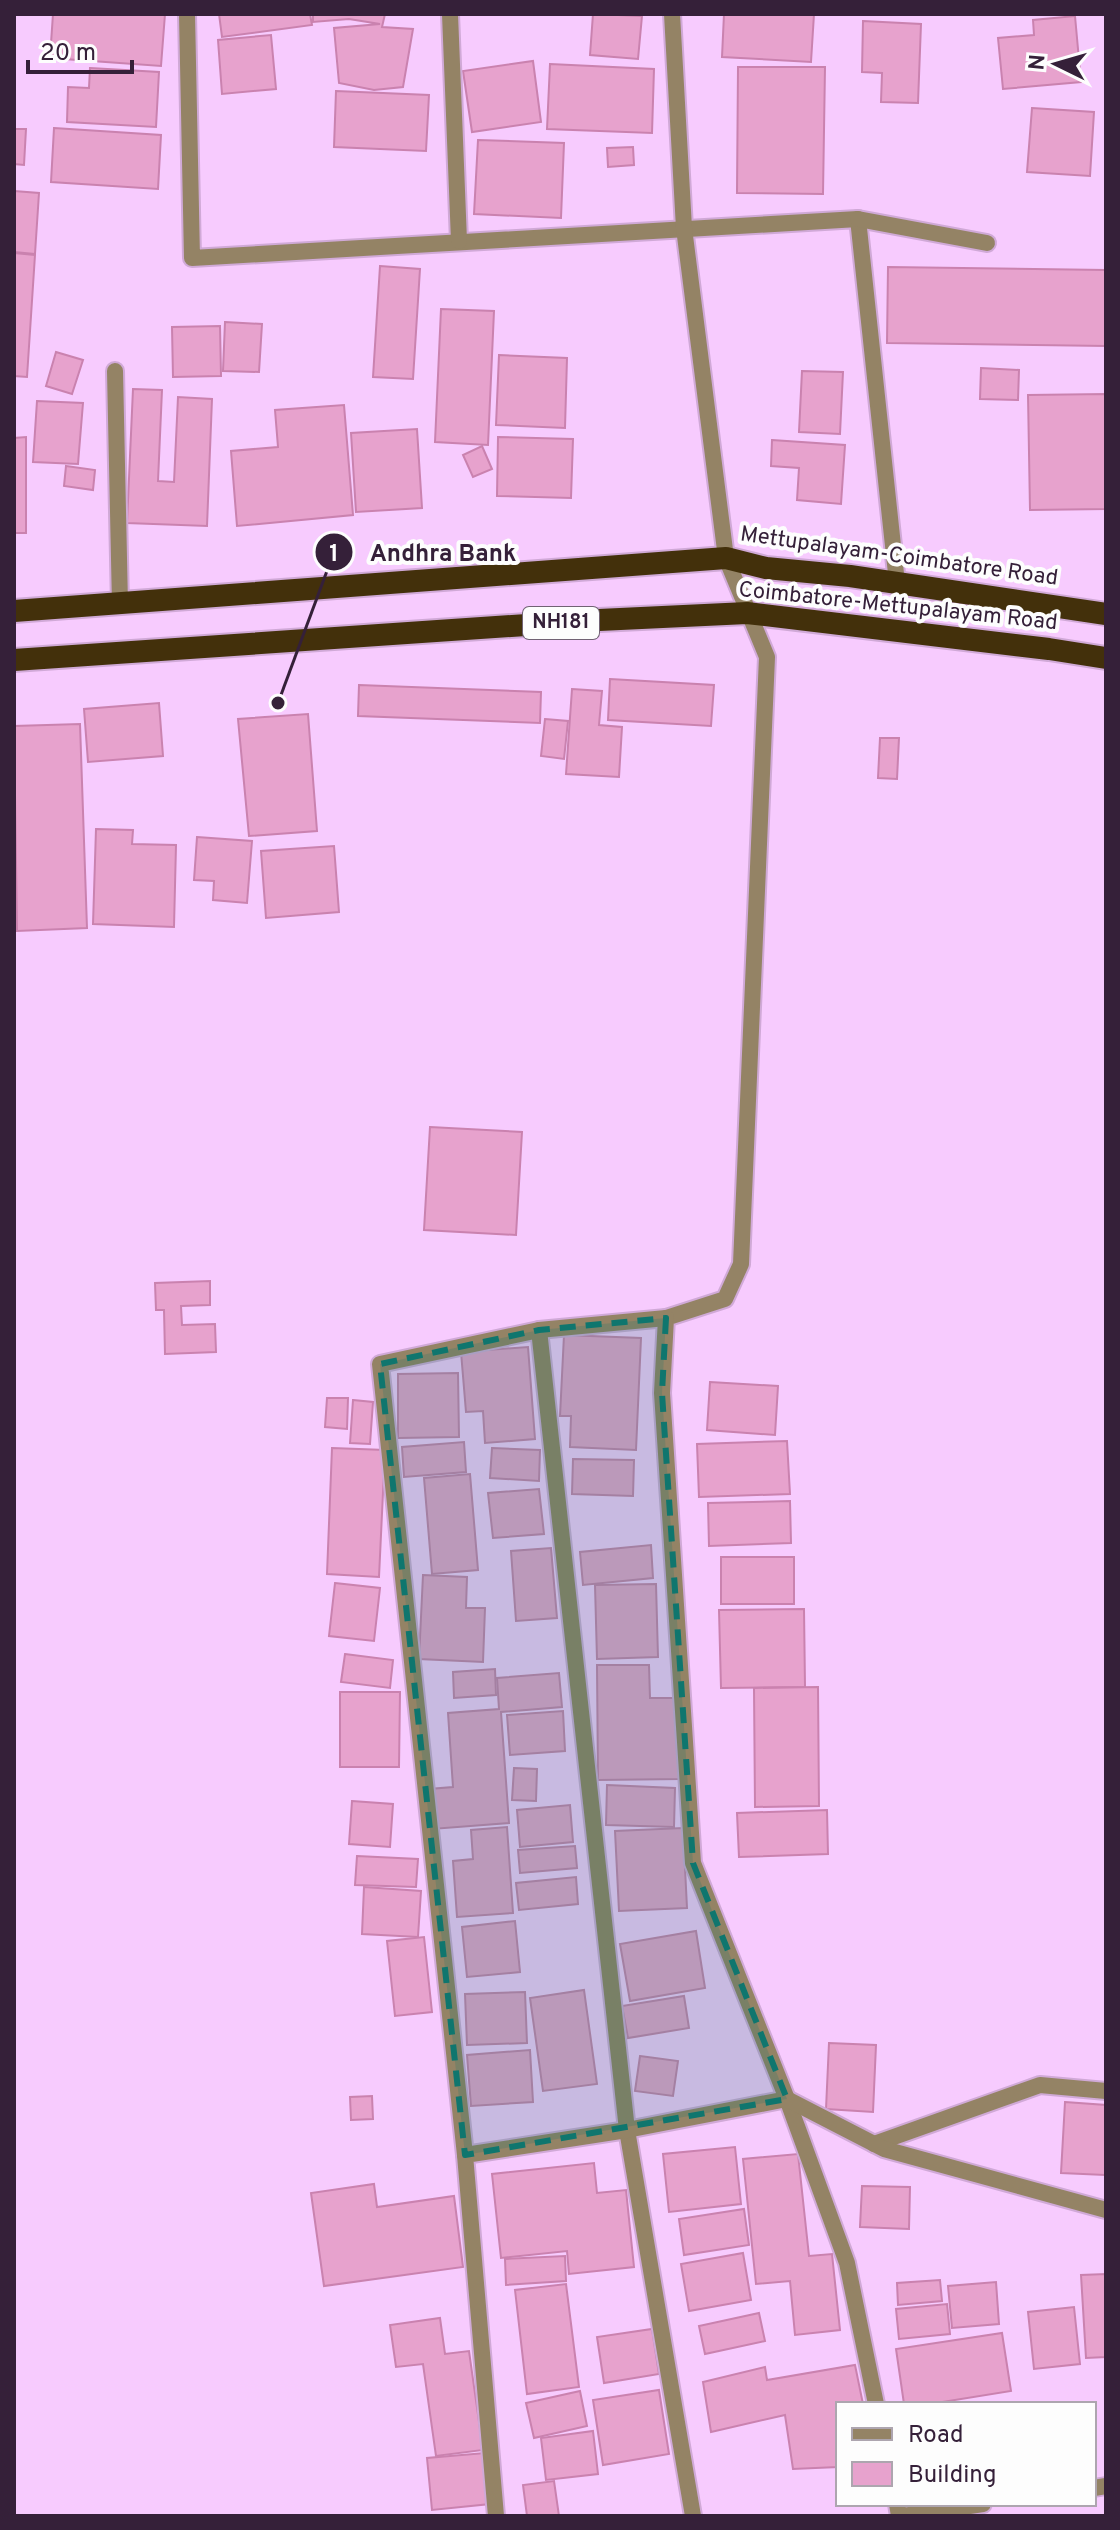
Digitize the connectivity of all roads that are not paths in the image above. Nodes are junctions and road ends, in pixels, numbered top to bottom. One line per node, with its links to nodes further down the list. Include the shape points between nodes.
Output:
1 (187, 14): 6 (street, via 192,258)
2 (450, 14): 6 (street)
3 (672, 14): 5 (street)
4 (858, 219): 5 (street); 7 (street); 10 (street)
5 (684, 228): 6 (street); 9 (street)
6 (459, 241)
7 (987, 243)
8 (115, 371): 11 (street)
9 (726, 558): 10 (highway, Mettupalayam-Coimbatore Road / NH181, via 766,568); 11 (highway, Mettupalayam-Coimbatore Road / NH181); 13 (street)
10 (897, 583): 14 (highway, Mettupalayam-Coimbatore Road / NH181)
11 (120, 605): 12 (highway, Mettupalayam-Coimbatore Road / NH181)
12 (14, 611)
13 (747, 613): 15 (highway, Coimbatore-Mettupalayam Road / NH181); 16 (highway, Coimbatore-Mettupalayam Road / NH181); 17 (street, via 767,657 741,1264 725,1299)
14 (1106, 614)
15 (1106, 658)
16 (14, 660)
17 (666, 1318): 18 (street); 20 (street, via 662,1393 693,1863)
18 (539, 1330): 21 (street); 23 (street, via 380,1364)
19 (1106, 2091): 22 (street, via 1040,2085)
20 (787, 2099): 21 (street); 22 (street); 25 (street, via 847,2263)
21 (627, 2130): 23 (street); 28 (street)
22 (874, 2144): 24 (street)
23 (465, 2155): 27 (street)
24 (1106, 2210)
25 (876, 2402)
26 (969, 2506): 29 (street)
27 (496, 2516)
28 (693, 2516)
29 (901, 2516)

